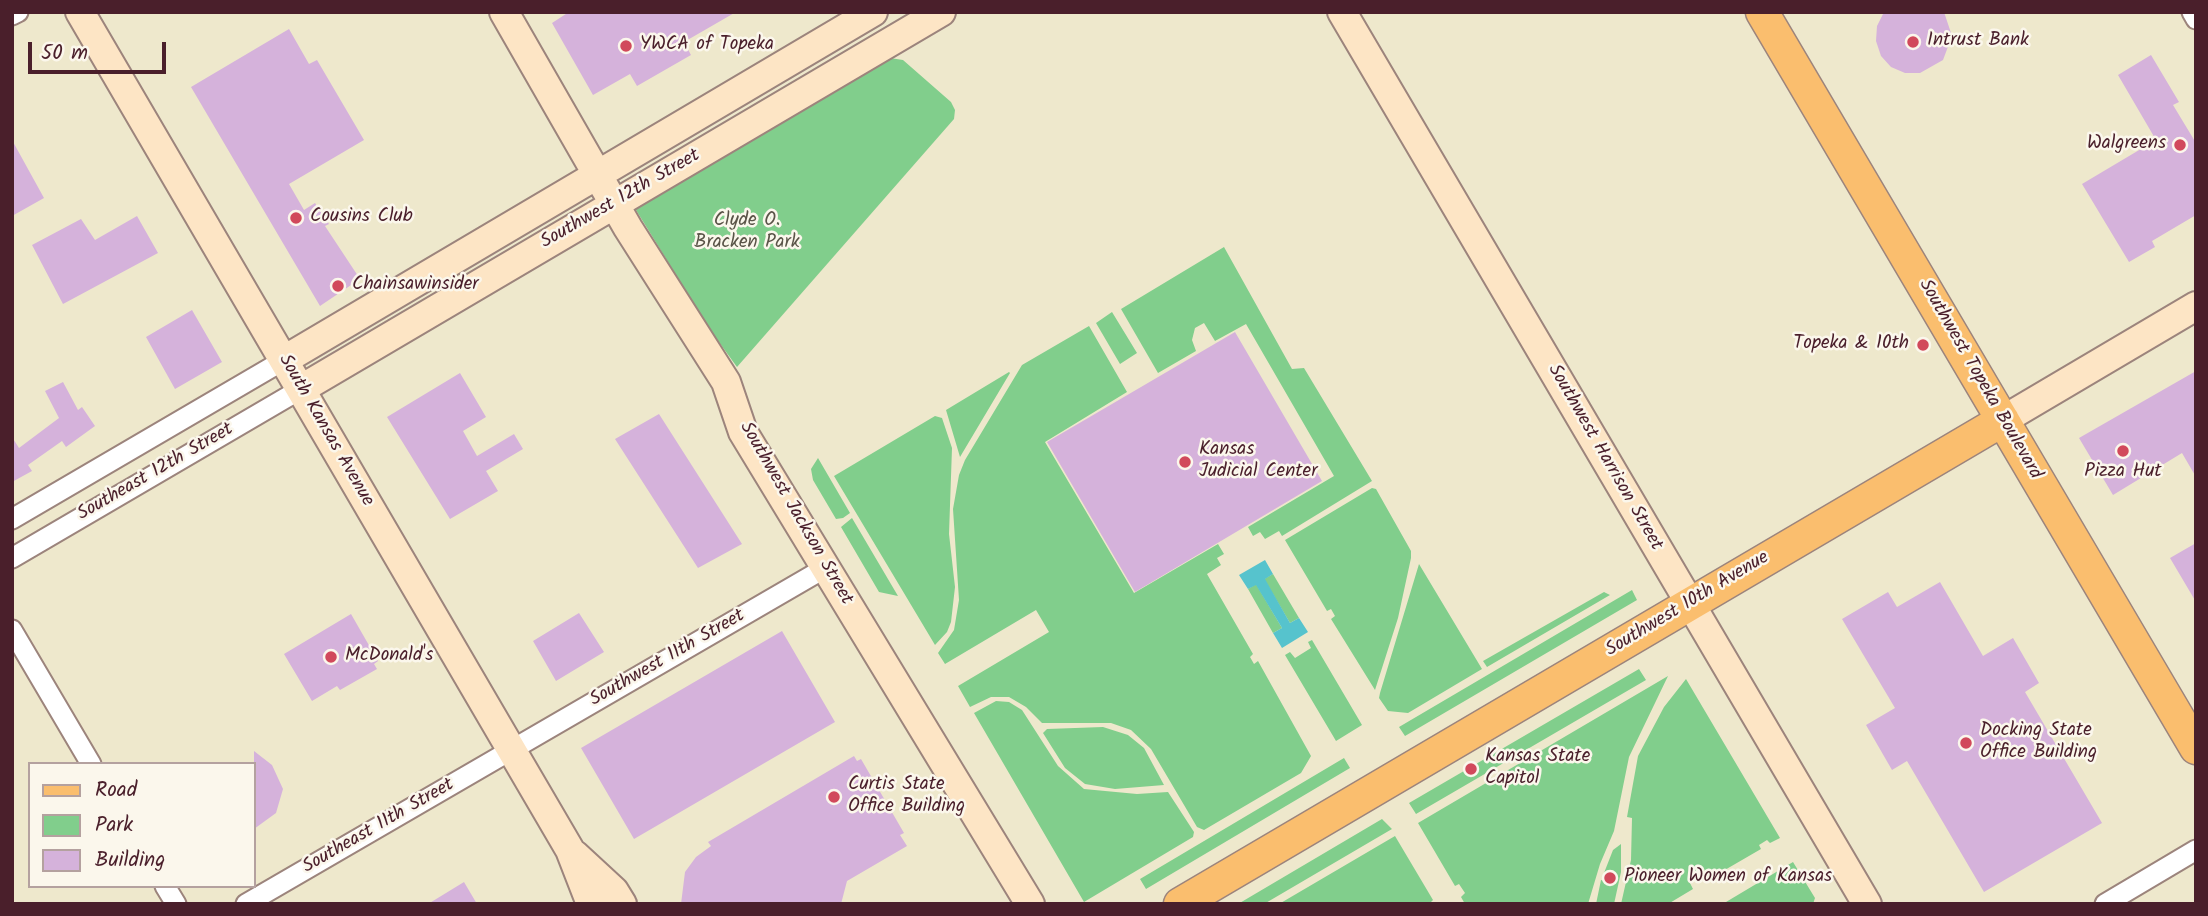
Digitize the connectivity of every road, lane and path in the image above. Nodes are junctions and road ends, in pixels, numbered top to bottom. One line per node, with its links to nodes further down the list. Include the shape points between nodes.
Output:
1 (18, 12): 10 (street)
2 (80, 12): 16 (main road, South Kansas Avenue)
3 (504, 12): 13 (main road, Southwest Jackson Street)
4 (873, 12): 13 (main road, Southwest 12th Street)
5 (881, 12): 12 (street)
6 (941, 12): 12 (main road, Southwest 12th Street)
7 (1342, 12): 22 (main road, Southwest Harrison Street)
8 (1763, 12): 18 (main road, Southwest Topeka Boulevard)
9 (2192, 12): 11 (street)
10 (12, 15)
11 (2196, 19)
12 (896, 39): 14 (main road, Southwest 12th Street)
13 (597, 175): 14 (main road, Southwest Jackson Street); 16 (main road, Southwest 12th Street)
14 (615, 204): 17 (main road, Southwest 12th Street); 21 (main road, Southwest Jackson Street, via 726,382 743,432)
15 (2196, 306): 18 (main road, Southwest 10th Avenue)
16 (284, 360): 17 (main road, South Kansas Avenue); 19 (street, Southeast 12th Street)
17 (301, 389): 20 (street, Southeast 12th Street); 25 (main road, South Kansas Avenue)
18 (2003, 420): 22 (main road, Southwest 10th Avenue); 24 (main road, Southwest Topeka Boulevard)
19 (12, 519)
20 (12, 558)
21 (825, 568): 25 (street, Southwest 11th Street); 34 (main road, Southwest Jackson Street)
22 (1689, 604): 35 (main road, Southwest 10th Avenue); 36 (main road, Southwest Harrison Street)
23 (12, 630): 26 (street)
24 (2196, 748)
25 (512, 750): 27 (main road, South Kansas Avenue); 31 (street, Southeast 11th Street)
26 (90, 762)
27 (570, 850): 32 (main road, South Kansas Avenue); 33 (main road, South Kansas Avenue, via 614,891)
28 (2196, 850): 37 (street)
29 (166, 888): 30 (street)
30 (176, 904)
31 (246, 904)
32 (591, 904)
33 (621, 904)
34 (1030, 904)
35 (1180, 904)
36 (1867, 904)
37 (2105, 904)

